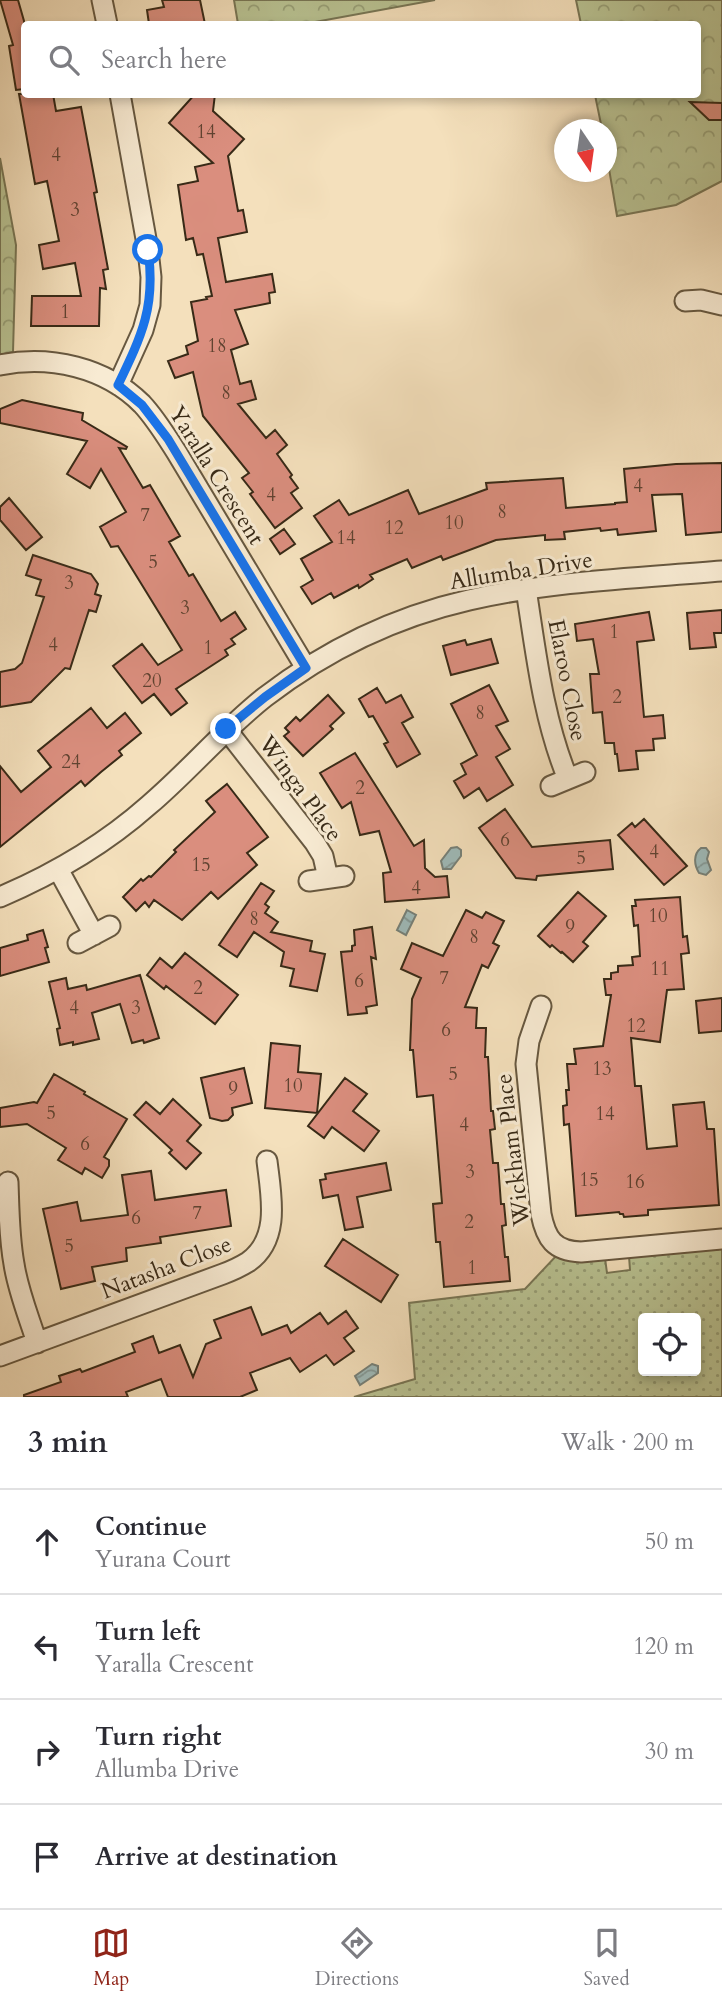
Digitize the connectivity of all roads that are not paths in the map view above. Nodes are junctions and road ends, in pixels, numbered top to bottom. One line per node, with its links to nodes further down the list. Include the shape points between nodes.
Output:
1 (103, 0): 2 (street)
2 (106, 21)
3 (121, 98): 7 (street, via 151,277 143,330)
4 (685, 301): 5 (street)
5 (722, 304)
6 (0, 365): 7 (street, Yaralla Crescent, via 59,363)
7 (118, 385): 10 (street, Yaralla Crescent, via 164,432)
8 (722, 570): 9 (street, Allumba Drive)
9 (526, 589): 10 (street, Allumba Drive, via 421,614); 12 (street, Elaroo Close, via 547,715)
10 (306, 668): 11 (street, Allumba Drive)
11 (226, 729): 13 (street, Allumba Drive, via 150,805); 14 (street, Winga Place, via 320,850)
12 (568, 779)
13 (58, 869): 15 (street, Allumba Drive); 16 (street)
14 (327, 879)
15 (0, 897)
16 (94, 935)
17 (541, 1006): 20 (street, Wickham Place, via 526,1064 540,1206 551,1241 566,1251 581,1252)
18 (267, 1161): 21 (street, Natasha Close, via 271,1222 263,1247 247,1263)
19 (11, 1182): 21 (street, via 14,1265)
20 (722, 1239)
21 (37, 1343): 22 (street, Natasha Close)
22 (0, 1356)

